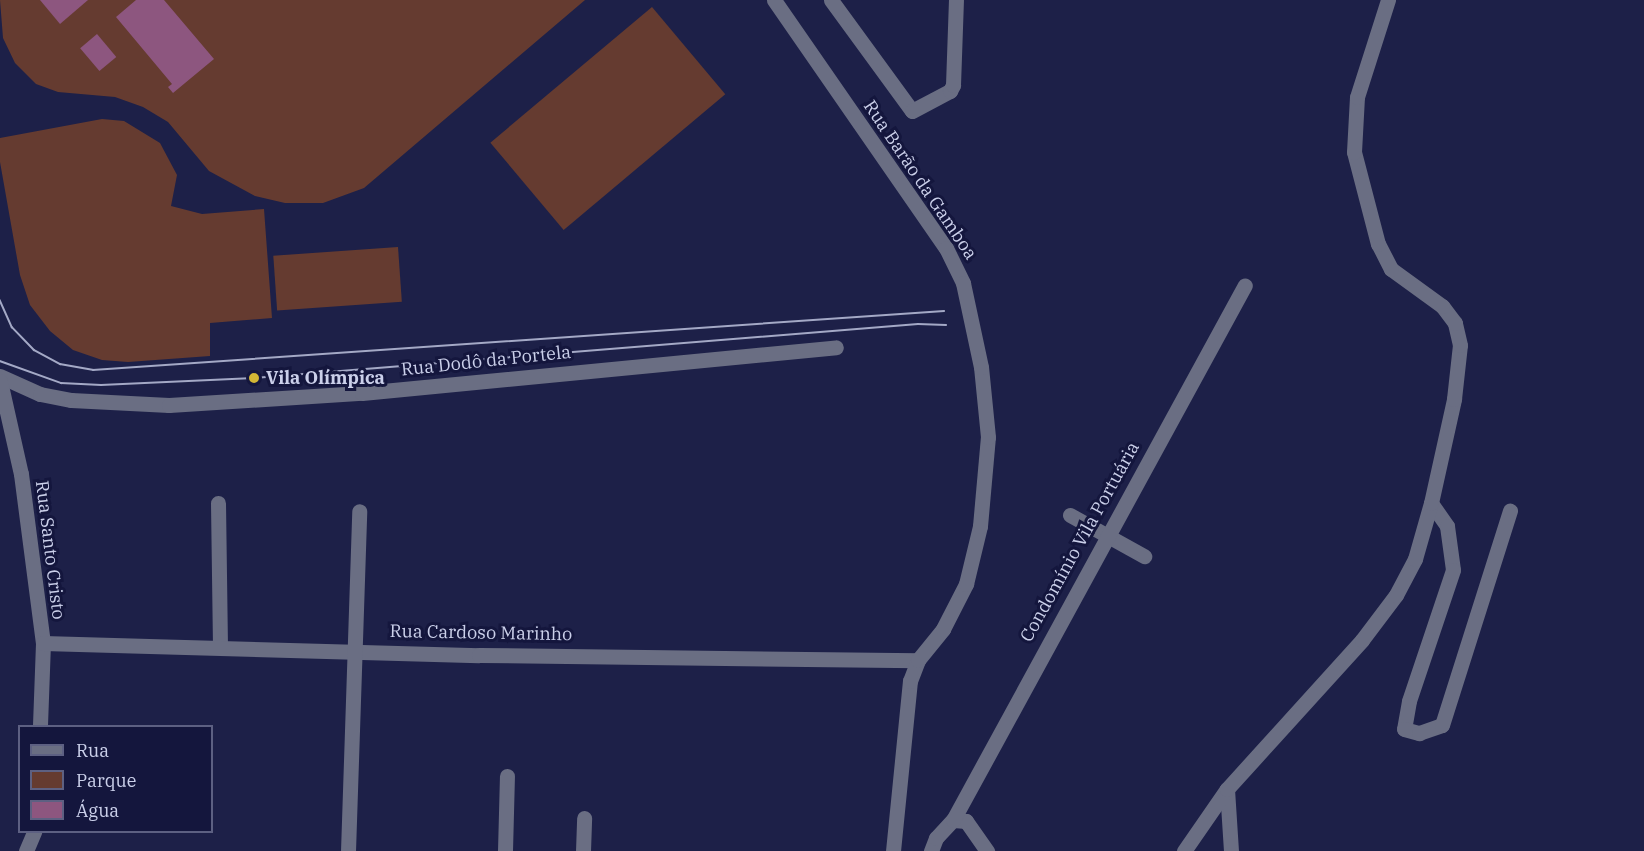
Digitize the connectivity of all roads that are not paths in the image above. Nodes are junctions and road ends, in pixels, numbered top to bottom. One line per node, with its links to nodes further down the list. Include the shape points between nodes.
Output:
1 (774, 0): 19 (street, Rua Barão da Gamboa, bridge, via 946,248 963,283 981,367 987,465 972,566 954,611)
2 (831, 0): 3 (street, via 912,111 953,86)
3 (956, 0)
4 (1388, 0): 10 (street, via 1357,97 1354,152 1378,244 1391,269 1442,306 1455,323 1460,345 1454,399)
5 (1245, 285): 14 (street, Condomínio Vila Portuária)
6 (836, 347): 7 (street, Rua Dodô da Portela, via 362,393 169,405 71,400 40,394)
7 (0, 379): 8 (street, Rua Santo Cristo)
8 (8, 442): 16 (street, Rua Santo Cristo)
9 (218, 503): 17 (street)
10 (1431, 503): 12 (street, via 1447,526 1453,570 1409,701 1404,729 1419,733 1442,724); 22 (street, via 1415,559 1396,595 1362,640)
11 (359, 511): 18 (street)
12 (1510, 511)
13 (1070, 515): 14 (street)
14 (1107, 535): 15 (street); 24 (street, Condomínio Vila Portuária)
15 (1144, 556)
16 (43, 643): 17 (street, Rua Cardoso Marinho); 20 (street, Rua Santo Cristo)
17 (220, 647): 18 (street, Rua Cardoso Marinho)
18 (355, 650): 19 (street, Rua Cardoso Marinho); 27 (street)
19 (918, 660): 30 (street, Rua Barão da Gamboa, via 906,701)
20 (40, 725)
21 (507, 776): 28 (street)
22 (1227, 789): 33 (street); 34 (street)
23 (584, 818): 29 (street)
24 (953, 820): 31 (street, Condomínio Vila Portuária, via 936,838); 32 (street, via 966,821)
25 (33, 833): 26 (street)
26 (26, 851)
27 (348, 851)
28 (505, 851)
29 (583, 851)
30 (893, 851)
31 (931, 851)
32 (987, 851)
33 (1184, 851)
34 (1231, 851)

